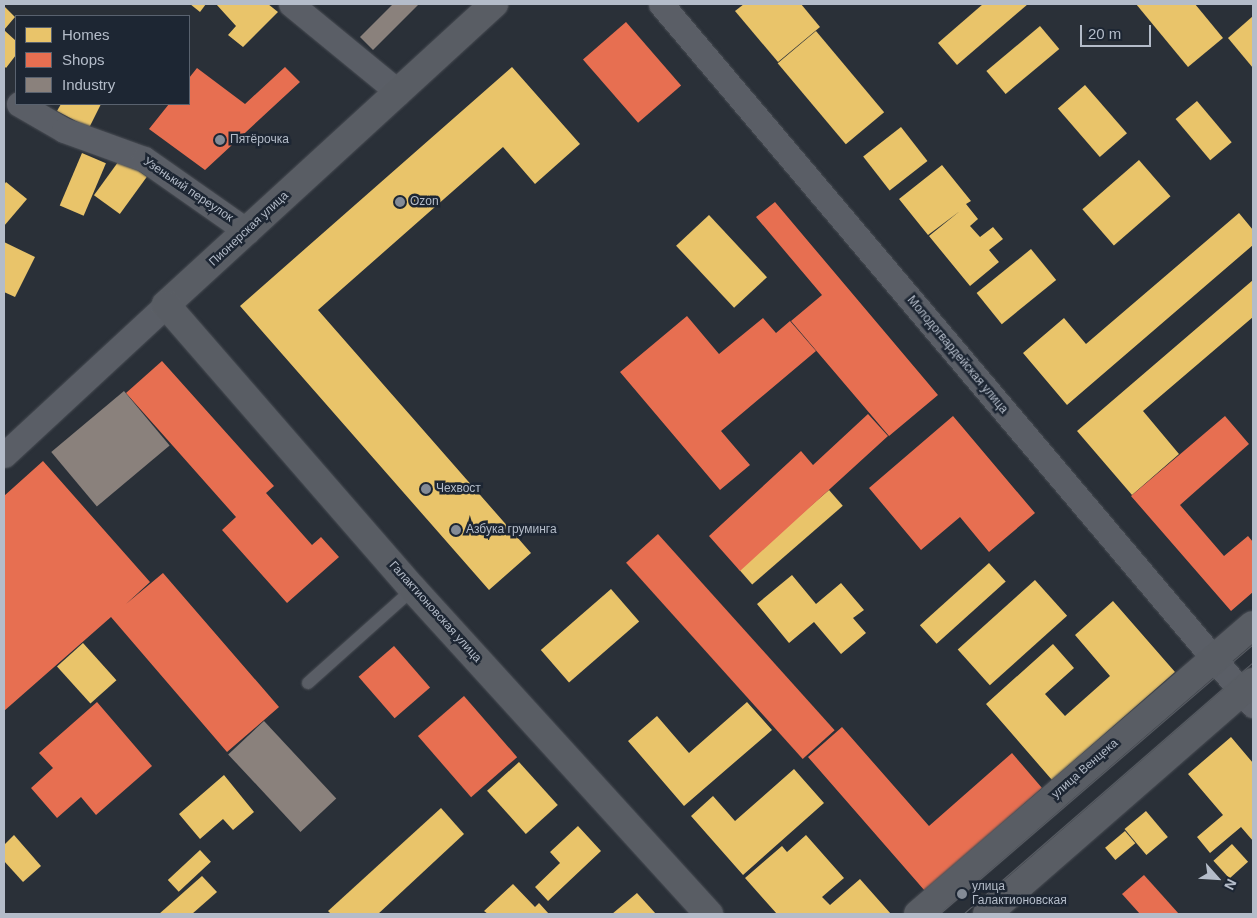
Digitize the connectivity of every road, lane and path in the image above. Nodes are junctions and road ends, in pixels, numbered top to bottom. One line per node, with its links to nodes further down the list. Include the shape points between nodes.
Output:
1 (292, 4): 4 (street)
2 (494, 4): 4 (main road, Пионерская улица)
3 (662, 4): 13 (street, Молодогвардейская улица)
4 (398, 92): 8 (main road, Пионерская улица)
5 (4, 95): 6 (street, Узенький переулок)
6 (15, 101)
7 (21, 105): 8 (street, Узенький переулок, via 64,130 144,159)
8 (247, 231): 9 (main road, Пионерская улица)
9 (166, 306): 10 (street, Пионерская улица); 11 (main road, Галактионовская улица)
10 (4, 455)
11 (413, 589): 14 (lane); 16 (main road, Галактионовская улица)
12 (1253, 625): 13 (main road, улица Венцека)
13 (1214, 659): 15 (street, Молодогвардейская улица); 17 (main road, улица Венцека)
14 (308, 683)
15 (1249, 693): 18 (main road)
16 (709, 914)
17 (918, 914)
18 (987, 914)

